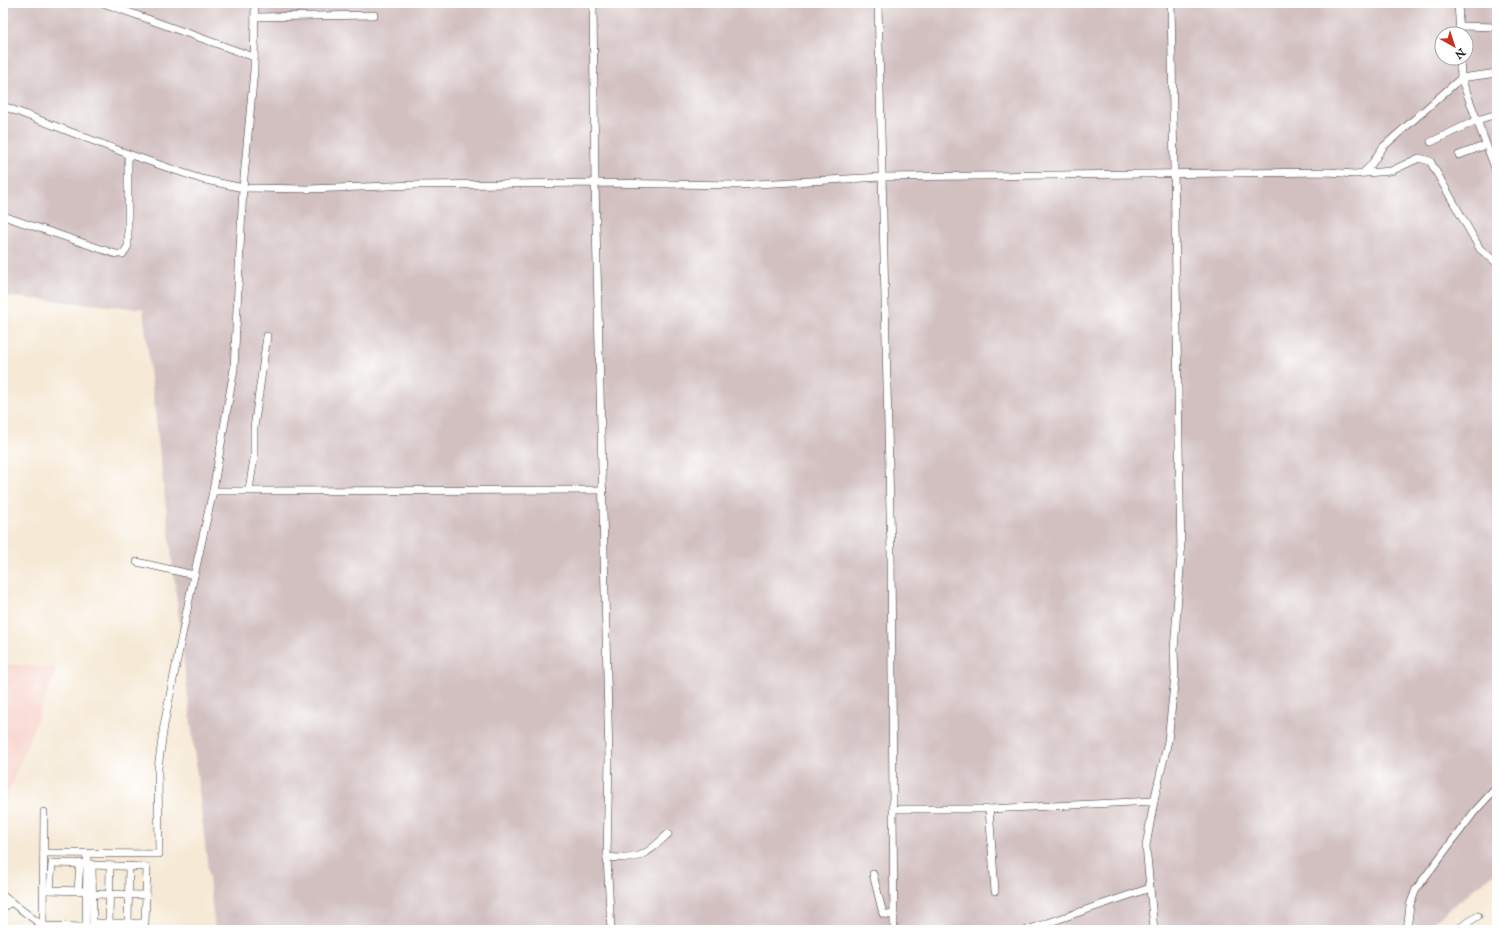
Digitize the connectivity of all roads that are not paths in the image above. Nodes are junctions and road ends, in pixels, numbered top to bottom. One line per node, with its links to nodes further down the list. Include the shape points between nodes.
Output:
1 (103, 3): 12 (street)
2 (255, 3): 8 (street)
3 (593, 3): 27 (street)
4 (878, 3): 26 (street)
5 (1171, 3): 25 (street)
6 (1458, 3): 9 (street)
7 (374, 15): 8 (street)
8 (255, 17): 12 (street)
9 (1459, 26)
10 (1497, 27): 11 (street)
11 (1474, 29)
12 (254, 57): 28 (street)
13 (1460, 66): 15 (street)
14 (1497, 73): 15 (street)
15 (1461, 78): 18 (street); 23 (street, via 1383,147)
16 (3, 106): 21 (street)
17 (1497, 114): 18 (street)
18 (1478, 120): 19 (street); 20 (street)
19 (1431, 142)
20 (1486, 145): 22 (street); 24 (street)
21 (128, 154): 28 (street, via 201,179); 29 (street, via 128,246 123,254 116,254)
22 (1459, 156)
23 (1364, 172): 25 (street); 30 (street, via 1391,171 1419,158 1430,161 1480,249)
24 (1497, 173)
25 (1173, 174): 26 (street); 38 (street, via 1182,555 1174,650 1175,676 1168,741)
26 (882, 177): 27 (street, via 740,184); 39 (street)
27 (595, 183): 28 (street); 33 (street)
28 (243, 188): 34 (street, via 235,354)
29 (3, 216)
30 (1497, 263)
31 (267, 336): 32 (street, via 254,428 254,458)
32 (249, 490): 33 (street); 34 (street)
33 (603, 490): 45 (street, via 609,758)
34 (213, 491): 36 (street)
35 (136, 562): 36 (street)
36 (194, 575): 44 (street, via 169,696 158,768 159,854)
37 (1497, 788): 72 (street, via 1475,811 1416,889 1410,905)
38 (1154, 801): 40 (street); 50 (street, via 1146,846)
39 (894, 809): 40 (street); 61 (street)
40 (989, 809): 53 (street)
41 (44, 812): 43 (street)
42 (668, 834): 45 (street, via 639,857 627,860)
43 (44, 853): 44 (street); 51 (street)
44 (87, 854): 46 (street)
45 (607, 857): 68 (street)
46 (86, 864): 47 (street); 51 (street, via 51,864); 52 (street); 54 (street)
47 (110, 866): 48 (street); 55 (street)
48 (129, 866): 56 (street); 57 (street, via 146,867)
49 (873, 874): 61 (street, via 883,914)
50 (1150, 888): 70 (street); 71 (street)
51 (47, 890): 52 (street); 66 (street)
52 (78, 891): 54 (street)
53 (995, 891)
54 (88, 893): 55 (street); 64 (street); 65 (street, via 92,922)
55 (110, 895): 56 (street); 65 (street)
56 (128, 895): 57 (street); 63 (street)
57 (146, 895): 63 (street, via 145,923)
58 (3, 896): 59 (street)
59 (11, 902): 60 (street); 66 (street)
60 (3, 908)
61 (894, 915): 69 (street)
62 (1478, 916): 73 (street)
63 (128, 924): 65 (street)
64 (86, 927): 65 (street); 67 (street)
65 (110, 927)
66 (44, 928): 67 (street)
67 (77, 928)
68 (611, 930)
69 (894, 930)
70 (1026, 930)
71 (1154, 930)
72 (1407, 930)
73 (1456, 930)

